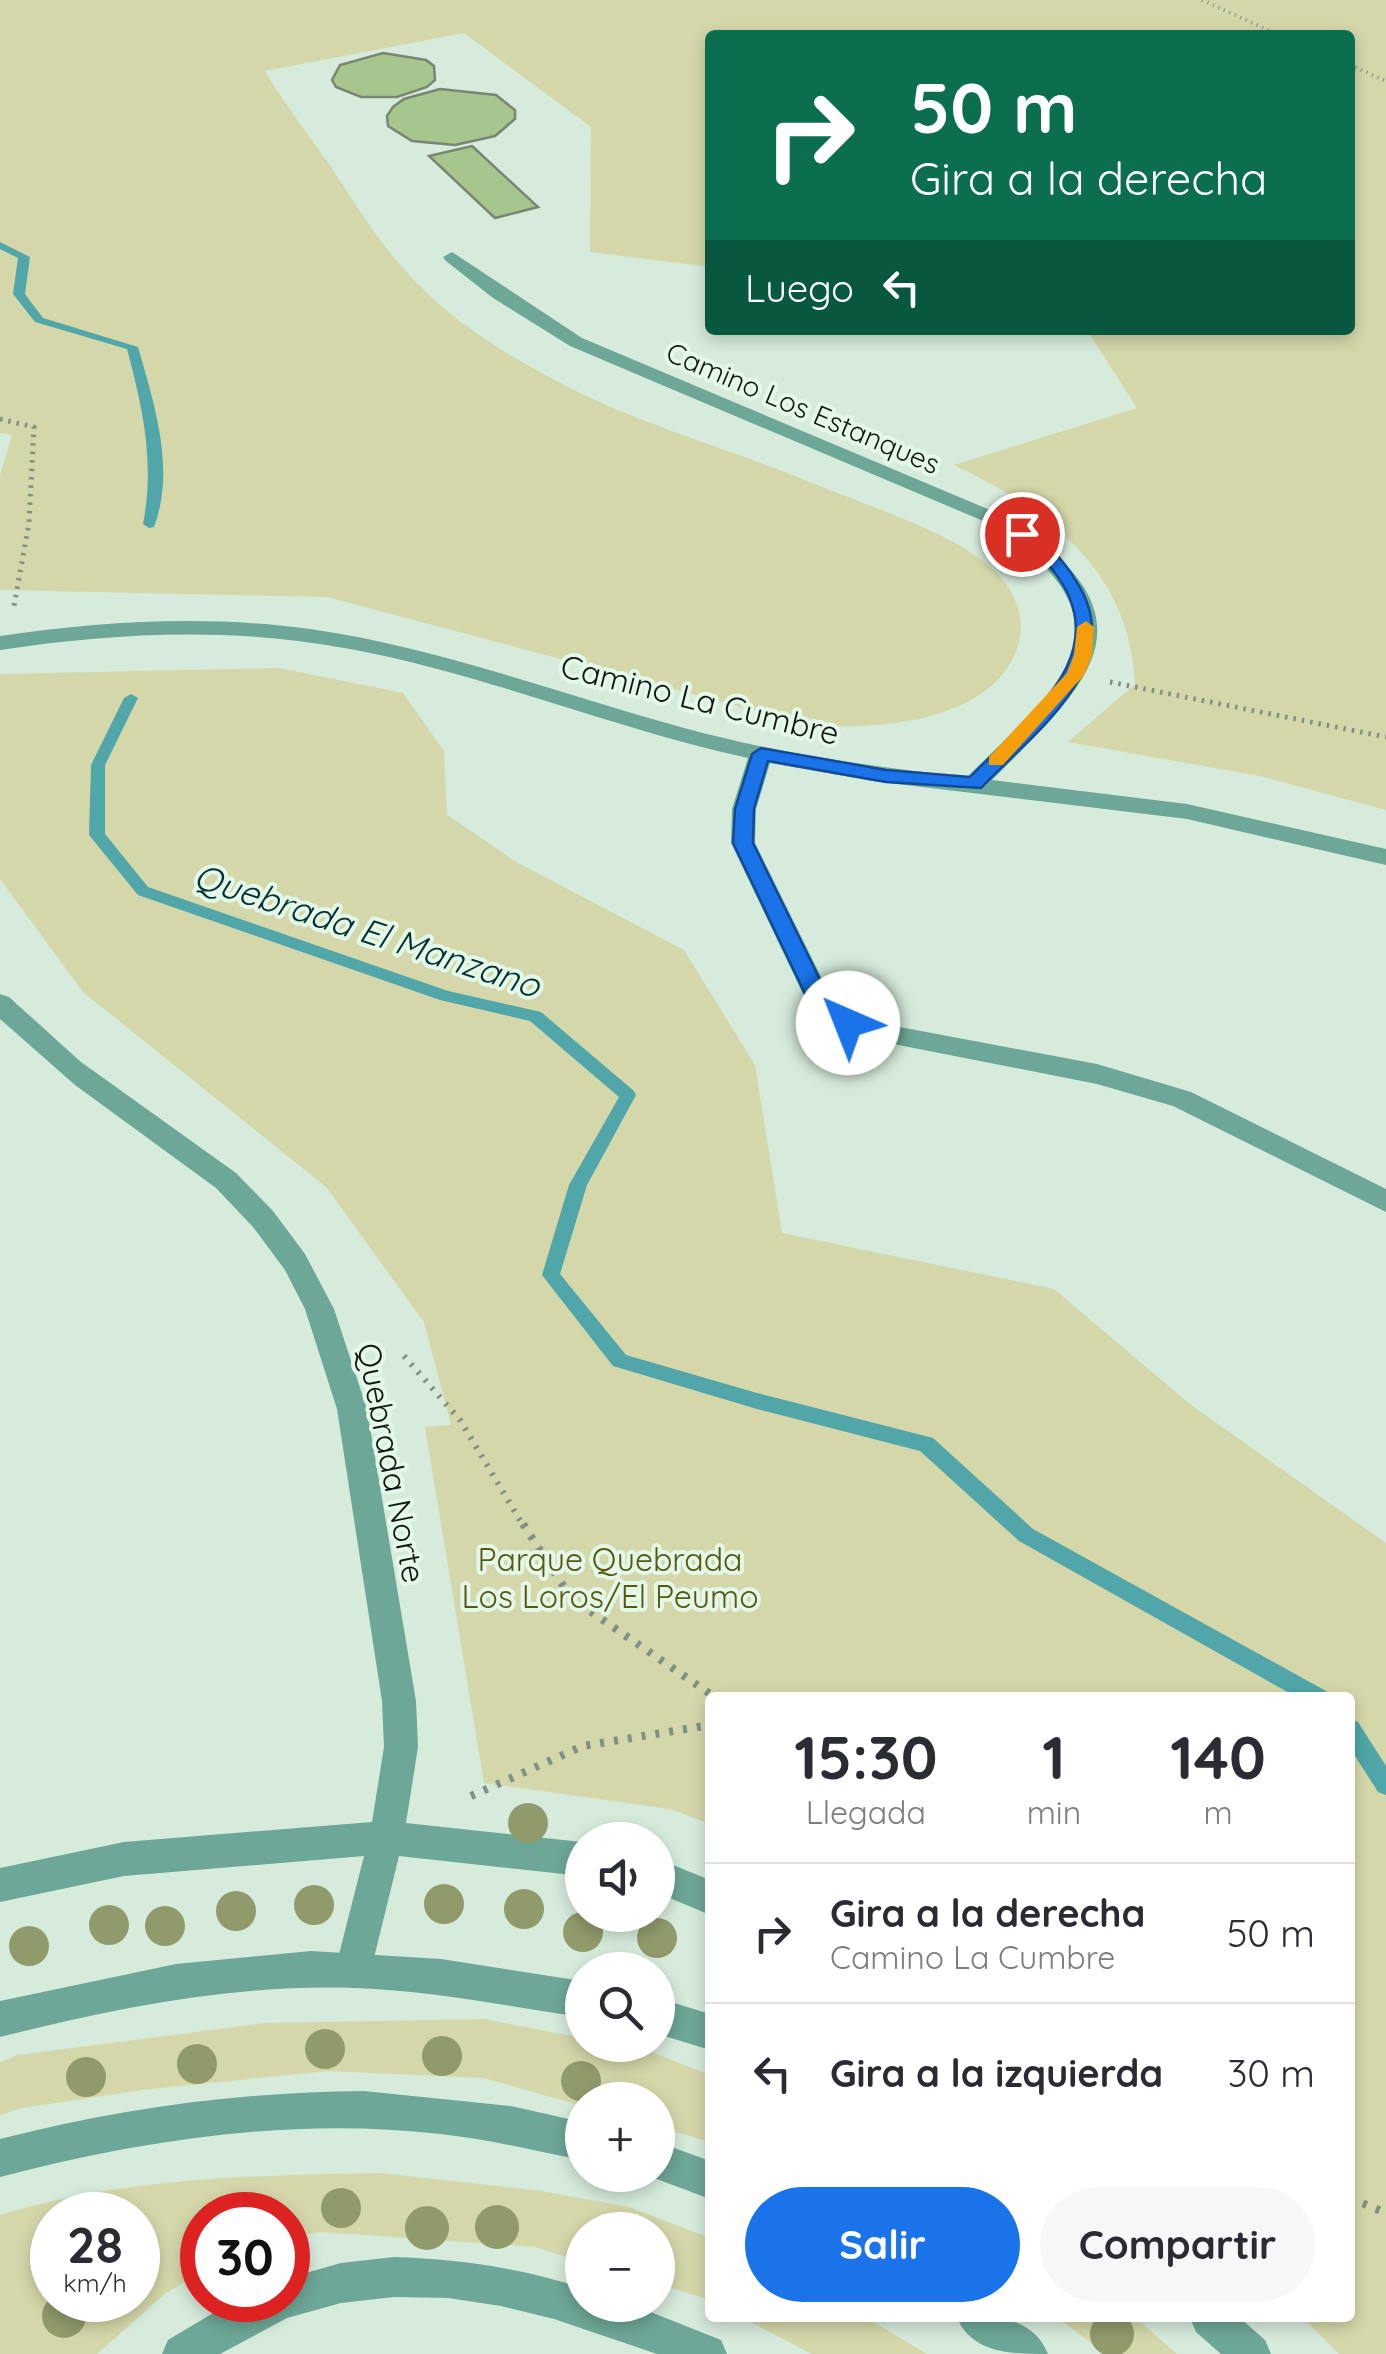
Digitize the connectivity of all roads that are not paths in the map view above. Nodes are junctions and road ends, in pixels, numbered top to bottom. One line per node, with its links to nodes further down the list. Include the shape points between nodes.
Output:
1 (452, 257): 4 (street, Camino Los Estanques, via 576,342 975,510 1022,534 1057,564 1079,598 1086,634 1075,675)
2 (4, 642): 3 (street, Camino La Cumbre, via 160,628 314,636 426,660)
3 (761, 754): 4 (street, Camino La Cumbre); 7 (street, via 744,809 743,843 830,1013 868,1030 1148,1087)
4 (974, 784): 5 (street, Camino La Cumbre, via 1180,811)
5 (1386, 856)
6 (0, 1003): 8 (street, Quebrada Norte, via 55,1056 210,1166 264,1219 314,1295 333,1339 360,1451 402,1743)
7 (1386, 1201)
8 (385, 1838): 9 (street); 11 (street, via 124,1858); 13 (street, Quebrada Norte)
9 (565, 1857)
10 (675, 1883): 12 (street)
11 (0, 1885)
12 (705, 1896)
13 (352, 1970): 14 (street); 15 (street, via 171,1983)
14 (565, 1995)
15 (0, 2019)
16 (675, 2021): 17 (street)
17 (705, 2030)
18 (565, 2138): 19 (street, via 459,2118 250,2112 59,2141)
19 (0, 2158)
20 (675, 2167): 21 (street)
21 (705, 2178)
22 (310, 2293): 27 (street, via 370,2277 427,2274 528,2292)
23 (234, 2322): 26 (street)
24 (983, 2322): 28 (street)
25 (1215, 2322): 29 (street)
26 (182, 2354)
27 (708, 2354)
28 (1028, 2354)
29 (1252, 2354)

